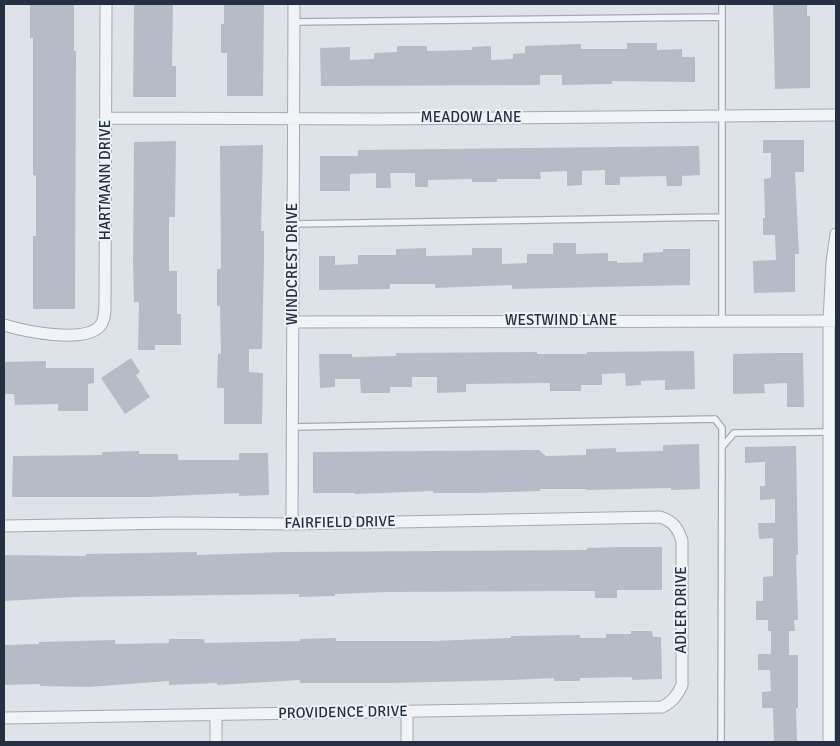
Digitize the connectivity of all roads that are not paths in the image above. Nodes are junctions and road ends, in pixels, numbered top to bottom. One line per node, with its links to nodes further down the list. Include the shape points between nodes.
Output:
1 (106, 4): 8 (street, HARTMANN DRIVE)
2 (294, 4): 5 (street, WINDCREST DRIVE)
3 (722, 4): 4 (lane)
4 (722, 17): 5 (lane); 7 (lane)
5 (294, 22): 9 (street, WINDCREST DRIVE)
6 (836, 115): 7 (street, MEADOW LANE)
7 (722, 116): 9 (street, MEADOW LANE); 10 (lane)
8 (106, 118): 9 (street, MEADOW LANE); 16 (street, HARTMANN DRIVE, via 105,313 101,325 93,331 74,334 36,332)
9 (294, 118): 11 (street, WINDCREST DRIVE)
10 (722, 218): 11 (lane); 13 (lane)
11 (294, 224): 15 (street, WINDCREST DRIVE)
12 (836, 234): 14 (street, via 832,262)
13 (722, 321): 14 (street, WESTWIND LANE); 15 (street, WESTWIND LANE)
14 (833, 321): 18 (street)
15 (293, 322): 17 (street, WINDCREST DRIVE)
16 (4, 324)
17 (292, 427): 19 (lane, via 715,419 722,428); 20 (street, WINDCREST DRIVE)
18 (829, 432): 19 (lane, via 734,433); 30 (street)
19 (722, 447): 29 (lane)
20 (292, 524): 21 (street, FAIRFIELD DRIVE, via 660,518); 22 (street, FAIRFIELD DRIVE)
21 (675, 525): 23 (street, ADLER DRIVE, via 682,541 682,685)
22 (4, 526)
23 (678, 695): 24 (street, PROVIDENCE DRIVE, via 662,707)
24 (407, 712): 25 (street, PROVIDENCE DRIVE); 28 (street)
25 (216, 715): 26 (street, PROVIDENCE DRIVE); 27 (street)
26 (4, 718)
27 (216, 742)
28 (407, 742)
29 (721, 742)
30 (829, 742)

